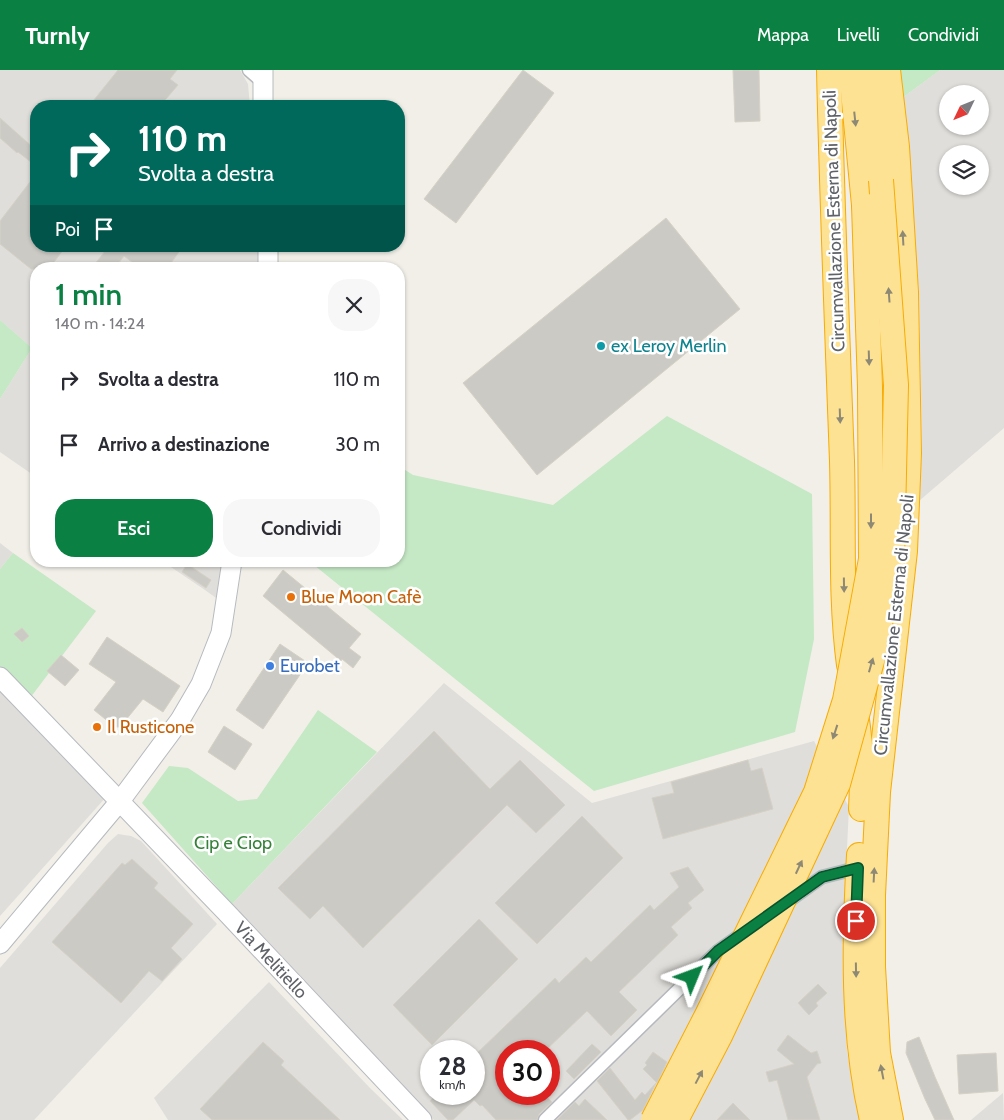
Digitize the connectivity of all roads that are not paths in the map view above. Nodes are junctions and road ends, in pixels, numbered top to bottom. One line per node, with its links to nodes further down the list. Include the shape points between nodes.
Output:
1 (829, 70): 10 (highway, Circumvallazione Esterna di Napoli, one-way to 10, via 844,625 861,745)
2 (851, 70): 14 (highway, one-way to 14, bridge, via 864,205 871,559 845,700 816,792)
3 (868, 70): 15 (highway, one-way to 3, bridge, via 720,1036 838,784 875,650 892,561 896,385 881,180)
4 (888, 70): 17 (highway, Circumvallazione Esterna di Napoli, one-way to 4, via 878,1053 872,896 878,792 905,552 909,453 905,283 897,147)
5 (258, 74): 6 (street)
6 (262, 100)
7 (231, 567): 9 (street, via 221,633 201,684 180,720)
8 (0, 677): 9 (street, Via Melitiello)
9 (120, 801): 11 (street); 12 (street, Via Melitiello)
10 (858, 868): 13 (street, via 822,877 718,951); 16 (highway, Circumvallazione Esterna di Napoli, one-way to 16, via 855,901 857,1017 865,1090)
11 (0, 944)
12 (422, 1120)
13 (545, 1120)
14 (653, 1120)
15 (676, 1120)
16 (872, 1120)
17 (891, 1120)

